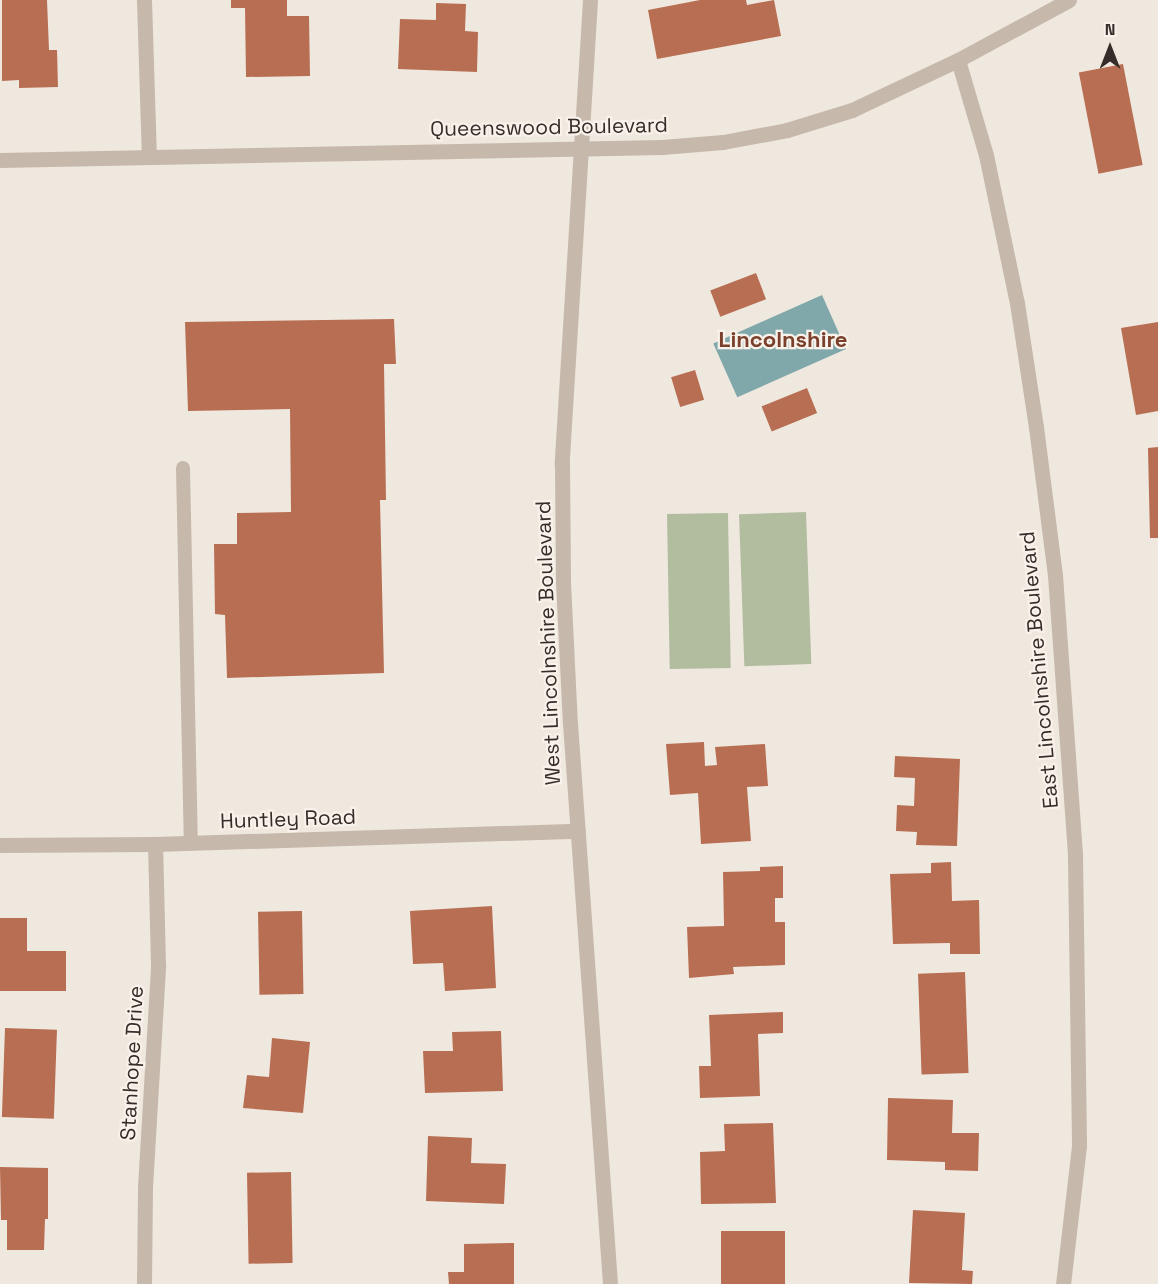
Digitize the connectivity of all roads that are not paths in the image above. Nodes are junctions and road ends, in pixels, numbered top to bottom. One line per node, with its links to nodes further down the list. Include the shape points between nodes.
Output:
1 (144, 0): 6 (street)
2 (590, 0): 5 (street, West Lincolnshire Boulevard)
3 (1069, 0): 4 (street, Queenswood Boulevard)
4 (958, 60): 5 (street, Queenswood Boulevard, via 852,110 787,130 662,147); 15 (street, East Lincolnshire Boulevard, via 986,155 1017,303 1057,598 1075,856 1079,1146)
5 (580, 147): 6 (street, Queenswood Boulevard); 9 (street, West Lincolnshire Boulevard, via 562,465 563,594)
6 (148, 157): 7 (street, Queenswood Boulevard)
7 (0, 160)
8 (183, 468): 10 (lane)
9 (578, 831): 10 (street, Huntley Road); 14 (street, West Lincolnshire Boulevard)
10 (191, 843): 11 (street, Huntley Road)
11 (155, 844): 12 (street, Huntley Road); 13 (street, Stanhope Drive, via 158,965 145,1187)
12 (0, 845)
13 (144, 1284)
14 (610, 1284)
15 (1063, 1284)

